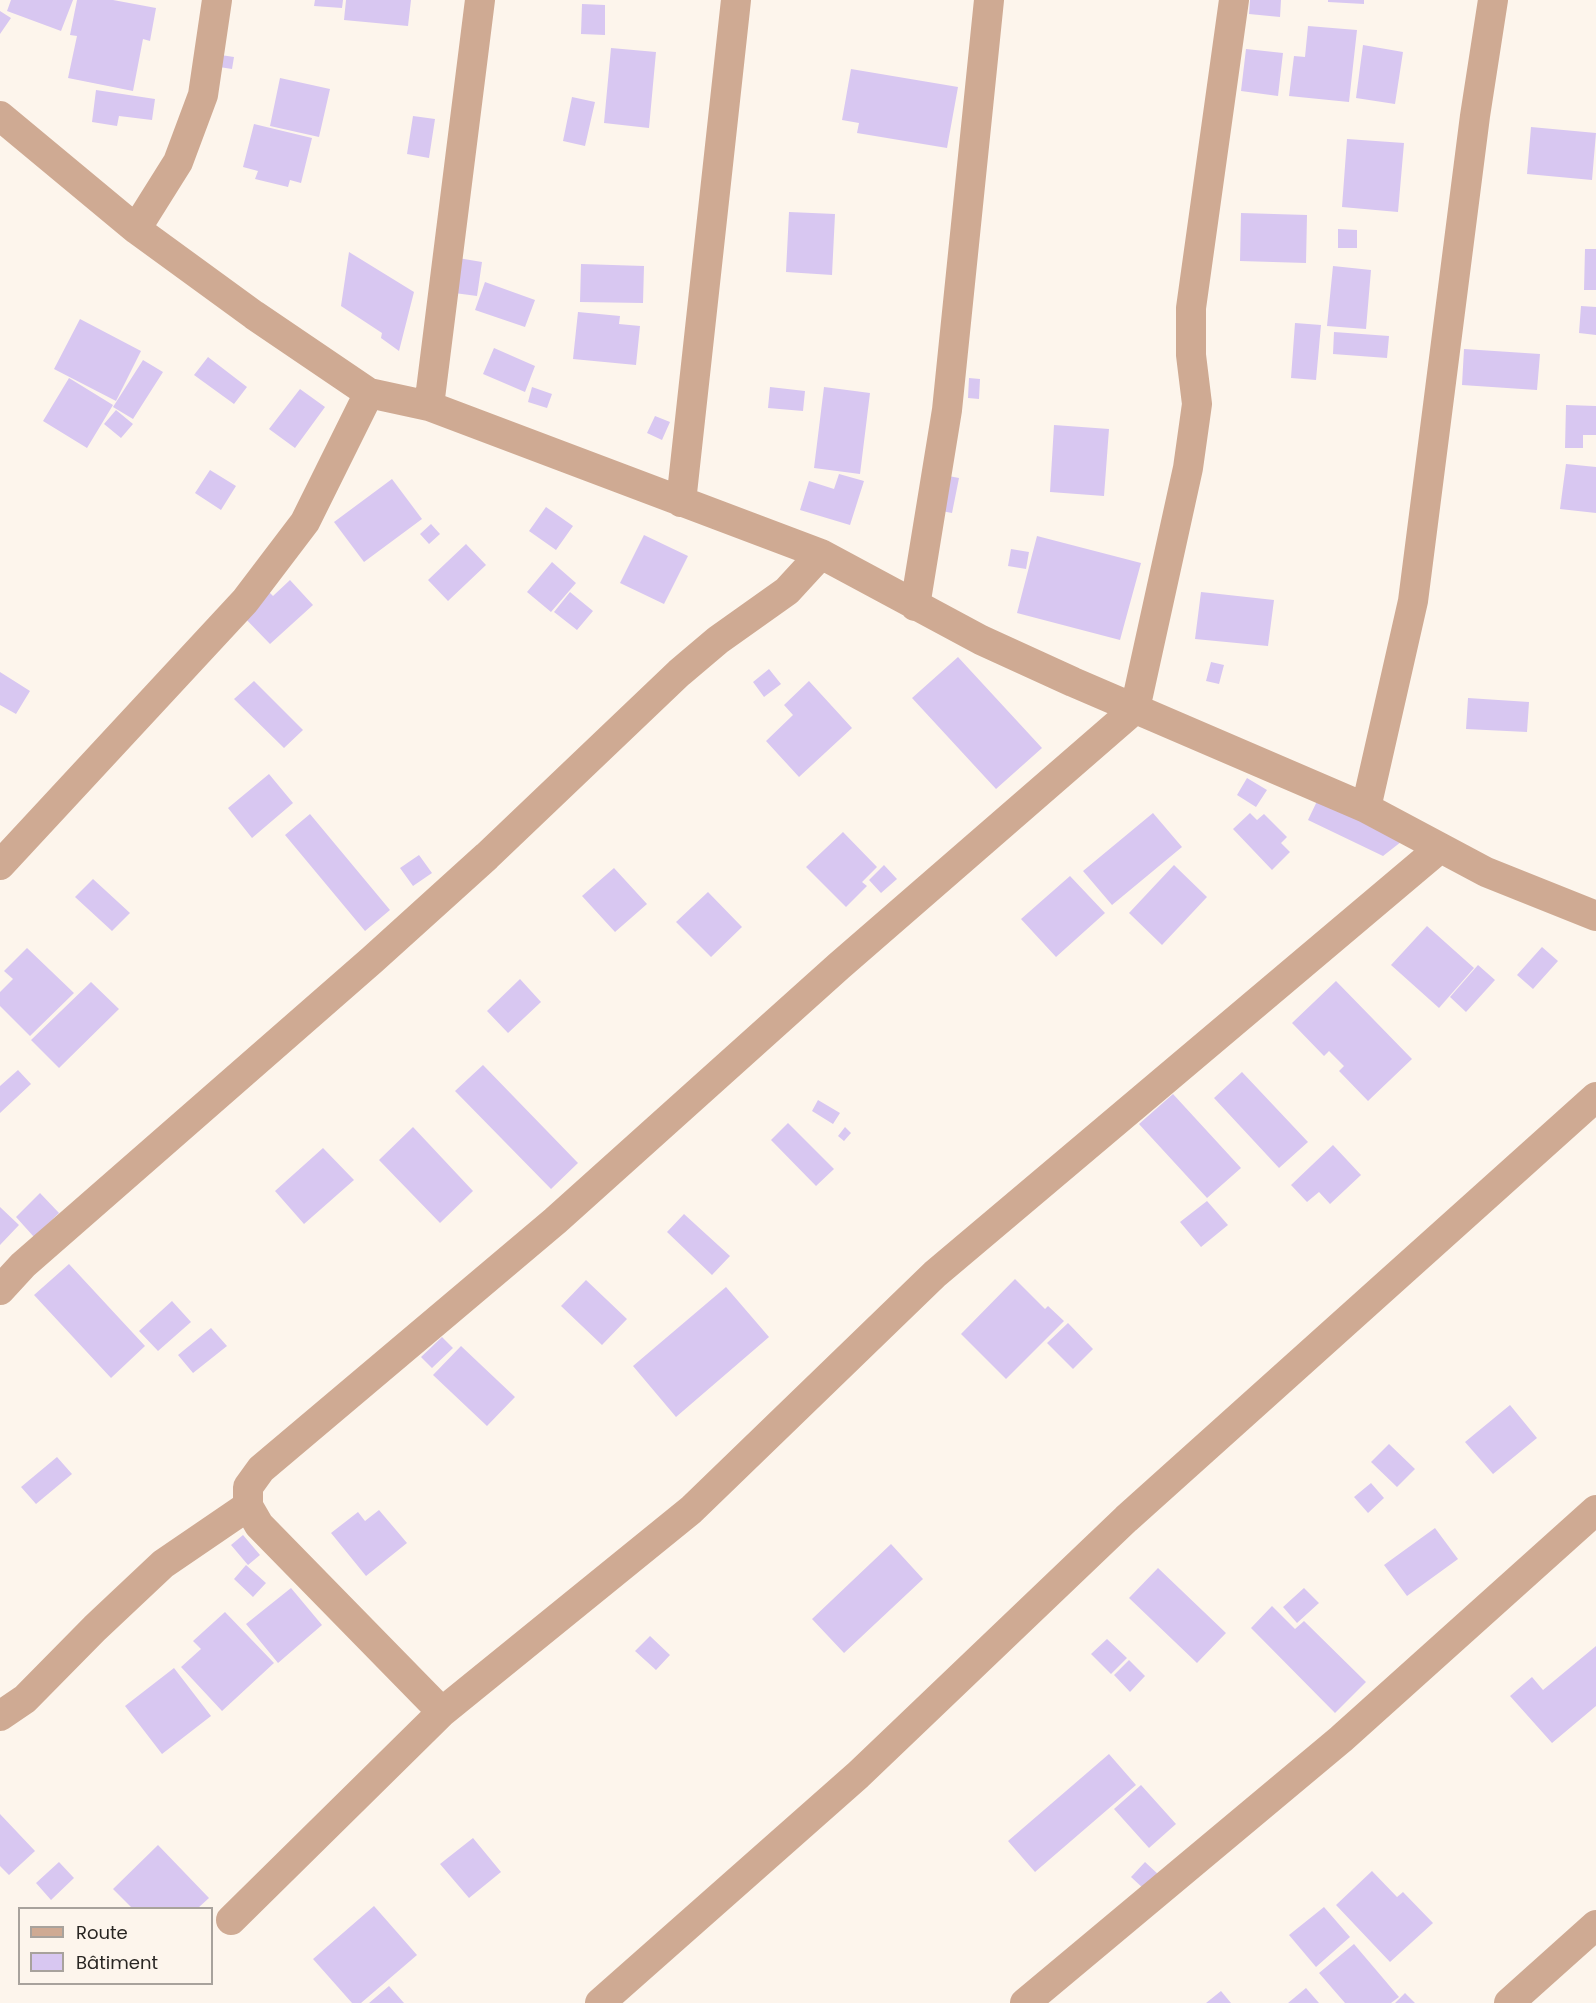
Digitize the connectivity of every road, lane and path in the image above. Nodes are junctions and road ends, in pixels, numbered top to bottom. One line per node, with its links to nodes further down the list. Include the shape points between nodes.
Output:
1 (217, 0): 8 (street, via 203,95 178,162)
2 (480, 0): 10 (street)
3 (736, 0): 11 (street)
4 (989, 0): 13 (street, via 947,410)
5 (1234, 0): 14 (street, via 1191,308 1197,404 1190,457)
6 (1493, 0): 15 (street, via 1413,601)
7 (0, 116): 8 (street)
8 (136, 229): 9 (street)
9 (369, 393): 10 (street); 17 (street, via 305,522 245,602)
10 (429, 406): 11 (street)
11 (681, 502): 12 (street)
12 (821, 554): 13 (street); 20 (street, via 787,591 679,673 372,960 23,1265)
13 (915, 606): 14 (street)
14 (1135, 709): 15 (street); 21 (street, via 839,966 555,1221 261,1469 248,1487)
15 (1366, 808): 16 (street)
16 (1440, 848): 18 (street, via 1486,872); 23 (street, via 935,1274 691,1510)
17 (0, 865)
18 (1596, 916)
19 (1596, 1097): 27 (street, via 1126,1519 858,1775)
20 (0, 1290)
21 (248, 1506): 23 (street, via 259,1525); 24 (street, via 163,1564 25,1698)
22 (1596, 1510): 28 (street, via 1341,1739)
23 (442, 1712): 25 (street)
24 (0, 1716)
25 (231, 1920)
26 (1596, 1925): 29 (street)
27 (600, 2003)
28 (1025, 2003)
29 (1509, 2003)

